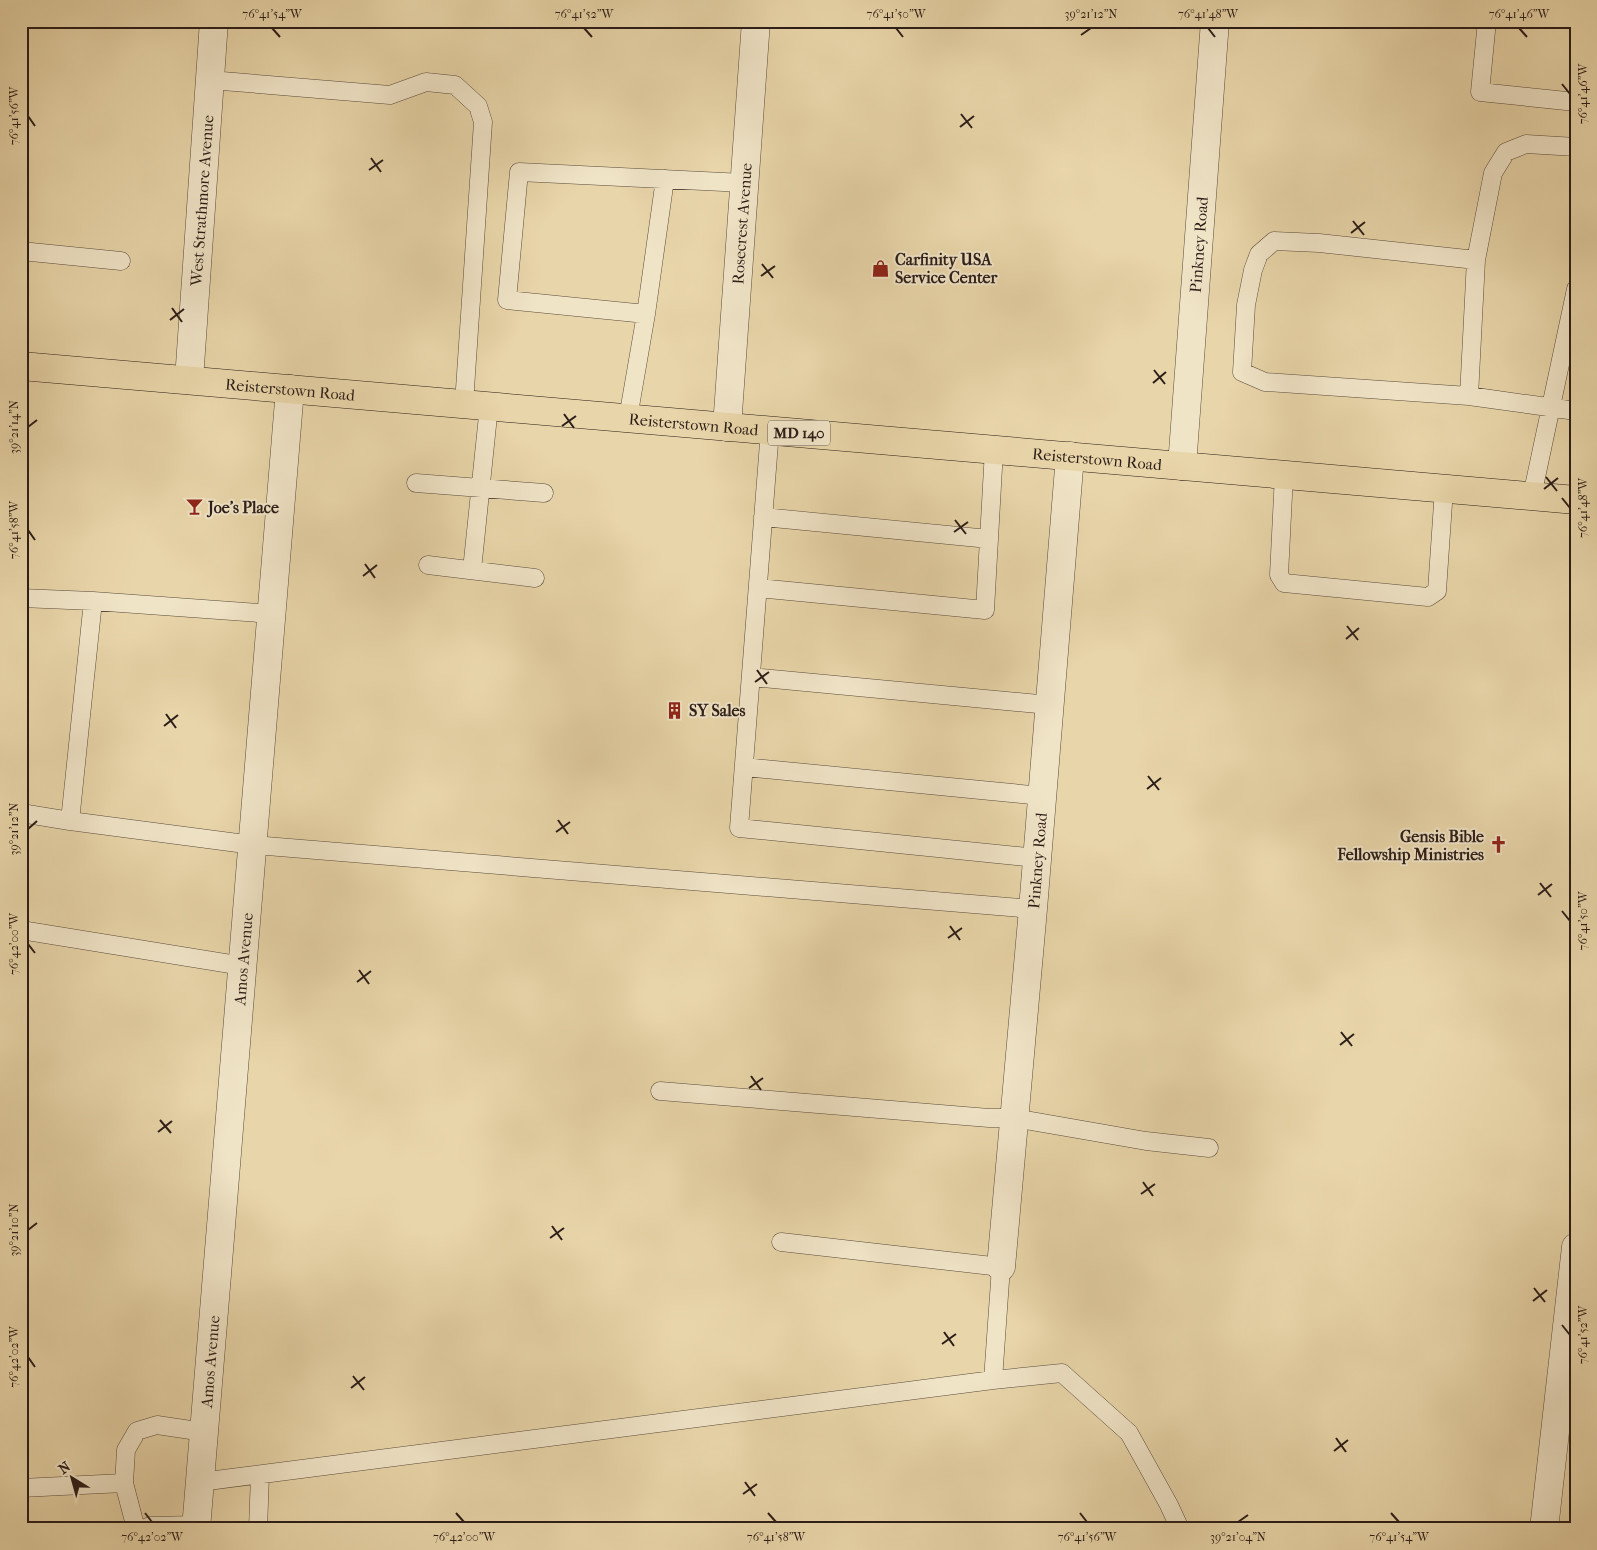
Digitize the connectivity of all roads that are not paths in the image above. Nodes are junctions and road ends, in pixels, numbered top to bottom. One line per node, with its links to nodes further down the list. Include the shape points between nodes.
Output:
1 (214, 21): 5 (street, West Strathmore Avenue)
2 (756, 21): 9 (street, Rosecrest Avenue)
3 (1216, 21): 27 (street, Pinkney Road)
4 (1487, 21): 6 (lane, via 1480,92)
5 (210, 80): 16 (street, West Strathmore Avenue); 19 (lane, via 390,95 426,82 455,85 478,106 483,122)
6 (1576, 102)
7 (1576, 147): 11 (lane, via 1526,144 1506,152 1494,172)
8 (665, 179): 9 (lane); 14 (lane); 14 (lane, via 519,172 508,300)
9 (744, 183): 23 (street, Rosecrest Avenue)
10 (21, 251): 12 (lane)
11 (1476, 260): 18 (lane); 18 (lane, via 1274,241 1259,254 1254,270 1246,305 1242,372 1265,382)
12 (121, 261)
13 (1576, 289): 20 (lane)
14 (646, 314): 22 (lane)
15 (21, 366): 16 (main road, Reisterstown Road / MD 140)
16 (189, 380): 17 (main road, Reisterstown Road / MD 140)
17 (290, 389): 19 (main road, Reisterstown Road / MD 140); 43 (street, Amos Avenue)
18 (1469, 396): 20 (lane)
19 (476, 405): 22 (main road, Reisterstown Road / MD 140); 30 (lane)
20 (1551, 407): 21 (lane); 33 (lane)
21 (1576, 411)
22 (628, 418): 23 (main road, Reisterstown Road / MD 140)
23 (727, 427): 24 (main road, Reisterstown Road / MD 140)
24 (770, 430): 25 (main road, Reisterstown Road / MD 140); 35 (lane)
25 (994, 450): 26 (main road, Reisterstown Road / MD 140); 36 (lane)
26 (1070, 456): 27 (main road, Reisterstown Road / MD 140); 45 (street, Pinkney Road)
27 (1182, 466): 28 (main road, Reisterstown Road / MD 140)
28 (1284, 475): 31 (main road, Reisterstown Road / MD 140); 31 (lane, via 1279,575 1284,583 1428,597 1437,591)
29 (416, 483): 30 (lane)
30 (481, 488): 32 (lane); 38 (lane)
31 (1444, 488): 33 (main road, Reisterstown Road / MD 140)
32 (544, 493)
33 (1532, 496): 34 (main road, Reisterstown Road / MD 140)
34 (1576, 500)
35 (763, 517): 36 (lane); 40 (lane)
36 (989, 539): 40 (lane, via 985,610)
37 (428, 565): 38 (lane)
38 (472, 570): 39 (lane)
39 (535, 578)
40 (758, 588): 44 (lane)
41 (21, 598): 42 (lane)
42 (93, 601): 43 (lane); 49 (lane)
43 (272, 614): 50 (street, Amos Avenue)
44 (751, 677): 45 (lane); 46 (lane)
45 (1049, 704): 47 (street, Pinkney Road)
46 (744, 767): 47 (lane); 51 (lane, via 739,828)
47 (1042, 796): 51 (street, Pinkney Road)
48 (21, 813): 49 (lane)
49 (70, 821): 50 (lane)
50 (253, 845): 52 (lane); 54 (street, Amos Avenue)
51 (1037, 858): 52 (street, Pinkney Road)
52 (1032, 909): 56 (street, Pinkney Road)
53 (21, 930): 54 (lane)
54 (243, 966): 64 (street, Amos Avenue)
55 (660, 1091): 56 (lane)
56 (1014, 1118): 57 (lane, via 1146,1142); 60 (street, Pinkney Road)
57 (1209, 1148)
58 (781, 1242): 60 (lane)
59 (1576, 1247): 61 (street)
60 (1000, 1267): 63 (lane)
61 (1573, 1300): 62 (street)
62 (1568, 1375): 74 (street)
63 (993, 1380): 65 (lane); 73 (lane, via 1062,1373 1130,1433)
64 (204, 1432): 66 (street, Amos Avenue); 67 (lane, via 158,1425 137,1431 126,1450)
65 (260, 1475): 66 (lane); 72 (lane)
66 (200, 1482): 69 (street, Amos Avenue)
67 (124, 1483): 68 (lane); 70 (lane)
68 (21, 1488)
69 (197, 1527): 71 (lane, via 150,1526)
70 (136, 1529)
71 (144, 1529)
72 (258, 1529)
73 (1180, 1529)
74 (1544, 1529)

